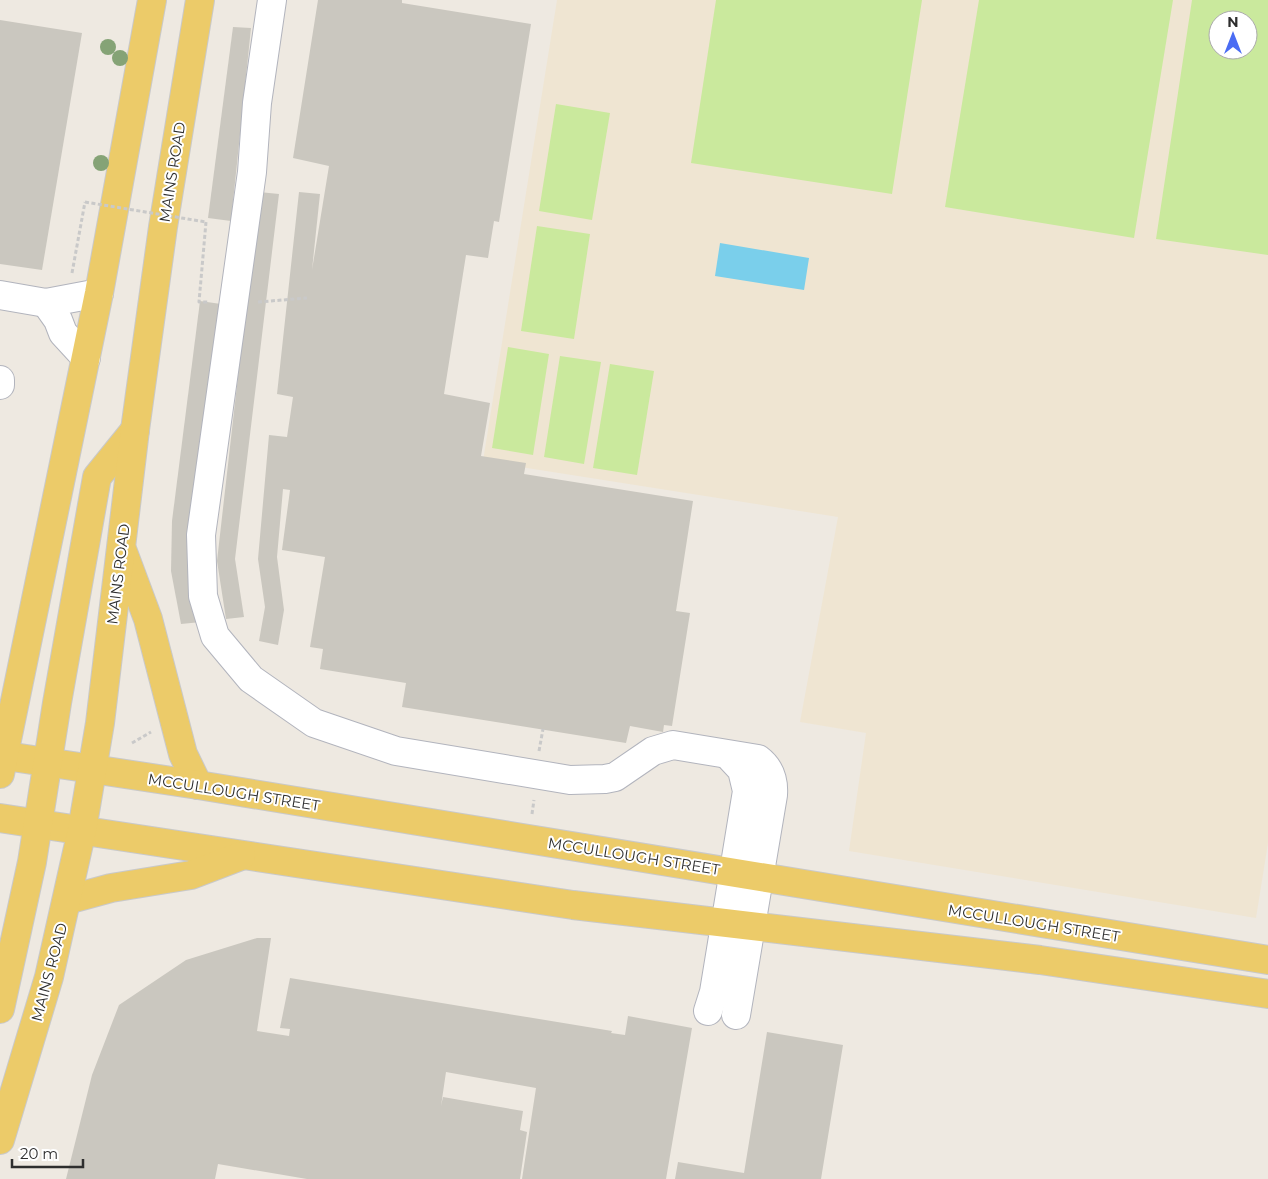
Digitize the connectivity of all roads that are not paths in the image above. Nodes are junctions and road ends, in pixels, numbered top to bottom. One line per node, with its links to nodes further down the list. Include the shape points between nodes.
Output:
1 (152, 0): 4 (main road)
2 (200, 0): 10 (main road, MAINS ROAD, via 163,227)
3 (272, 0): 22 (lane, via 257,103 252,172 201,535 203,596 215,636 251,678 314,723 396,751 570,780 615,777 653,751 673,744 728,755 742,770 746,784)
4 (99, 293): 6 (lane); 7 (main road)
5 (0, 295): 6 (lane)
6 (46, 303): 7 (lane, via 63,333)
7 (86, 358): 12 (main road)
8 (0, 380): 9 (lane)
9 (0, 385)
10 (135, 430): 11 (main road, MAINS ROAD); 15 (main road, via 97,477)
11 (121, 548): 16 (main road, MAINS ROAD); 17 (main road, via 148,619 182,754)
12 (26, 645): 13 (main road); 14 (main road)
13 (0, 658)
14 (1, 762): 15 (main road, MCCULLOUGH STREET)
15 (48, 763): 16 (main road, MCCULLOUGH STREET); 19 (main road)
16 (92, 769): 17 (main road, MCCULLOUGH STREET); 20 (main road, MAINS ROAD)
17 (198, 785): 22 (main road, MCCULLOUGH STREET)
18 (0, 818): 19 (main road)
19 (38, 823): 20 (main road); 27 (main road)
20 (82, 830): 21 (main road); 23 (main road, MAINS ROAD)
21 (243, 856): 23 (main road, via 191,874 111,888); 24 (main road, via 573,905)
22 (746, 874): 24 (lane); 25 (main road, MCCULLOUGH STREET)
23 (67, 900): 30 (main road, MAINS ROAD, via 49,976)
24 (738, 925): 26 (main road, via 1040,960); 28 (lane); 29 (lane)
25 (1268, 960)
26 (1268, 994)
27 (0, 1009)
28 (708, 1011)
29 (736, 1015)
30 (0, 1140)

